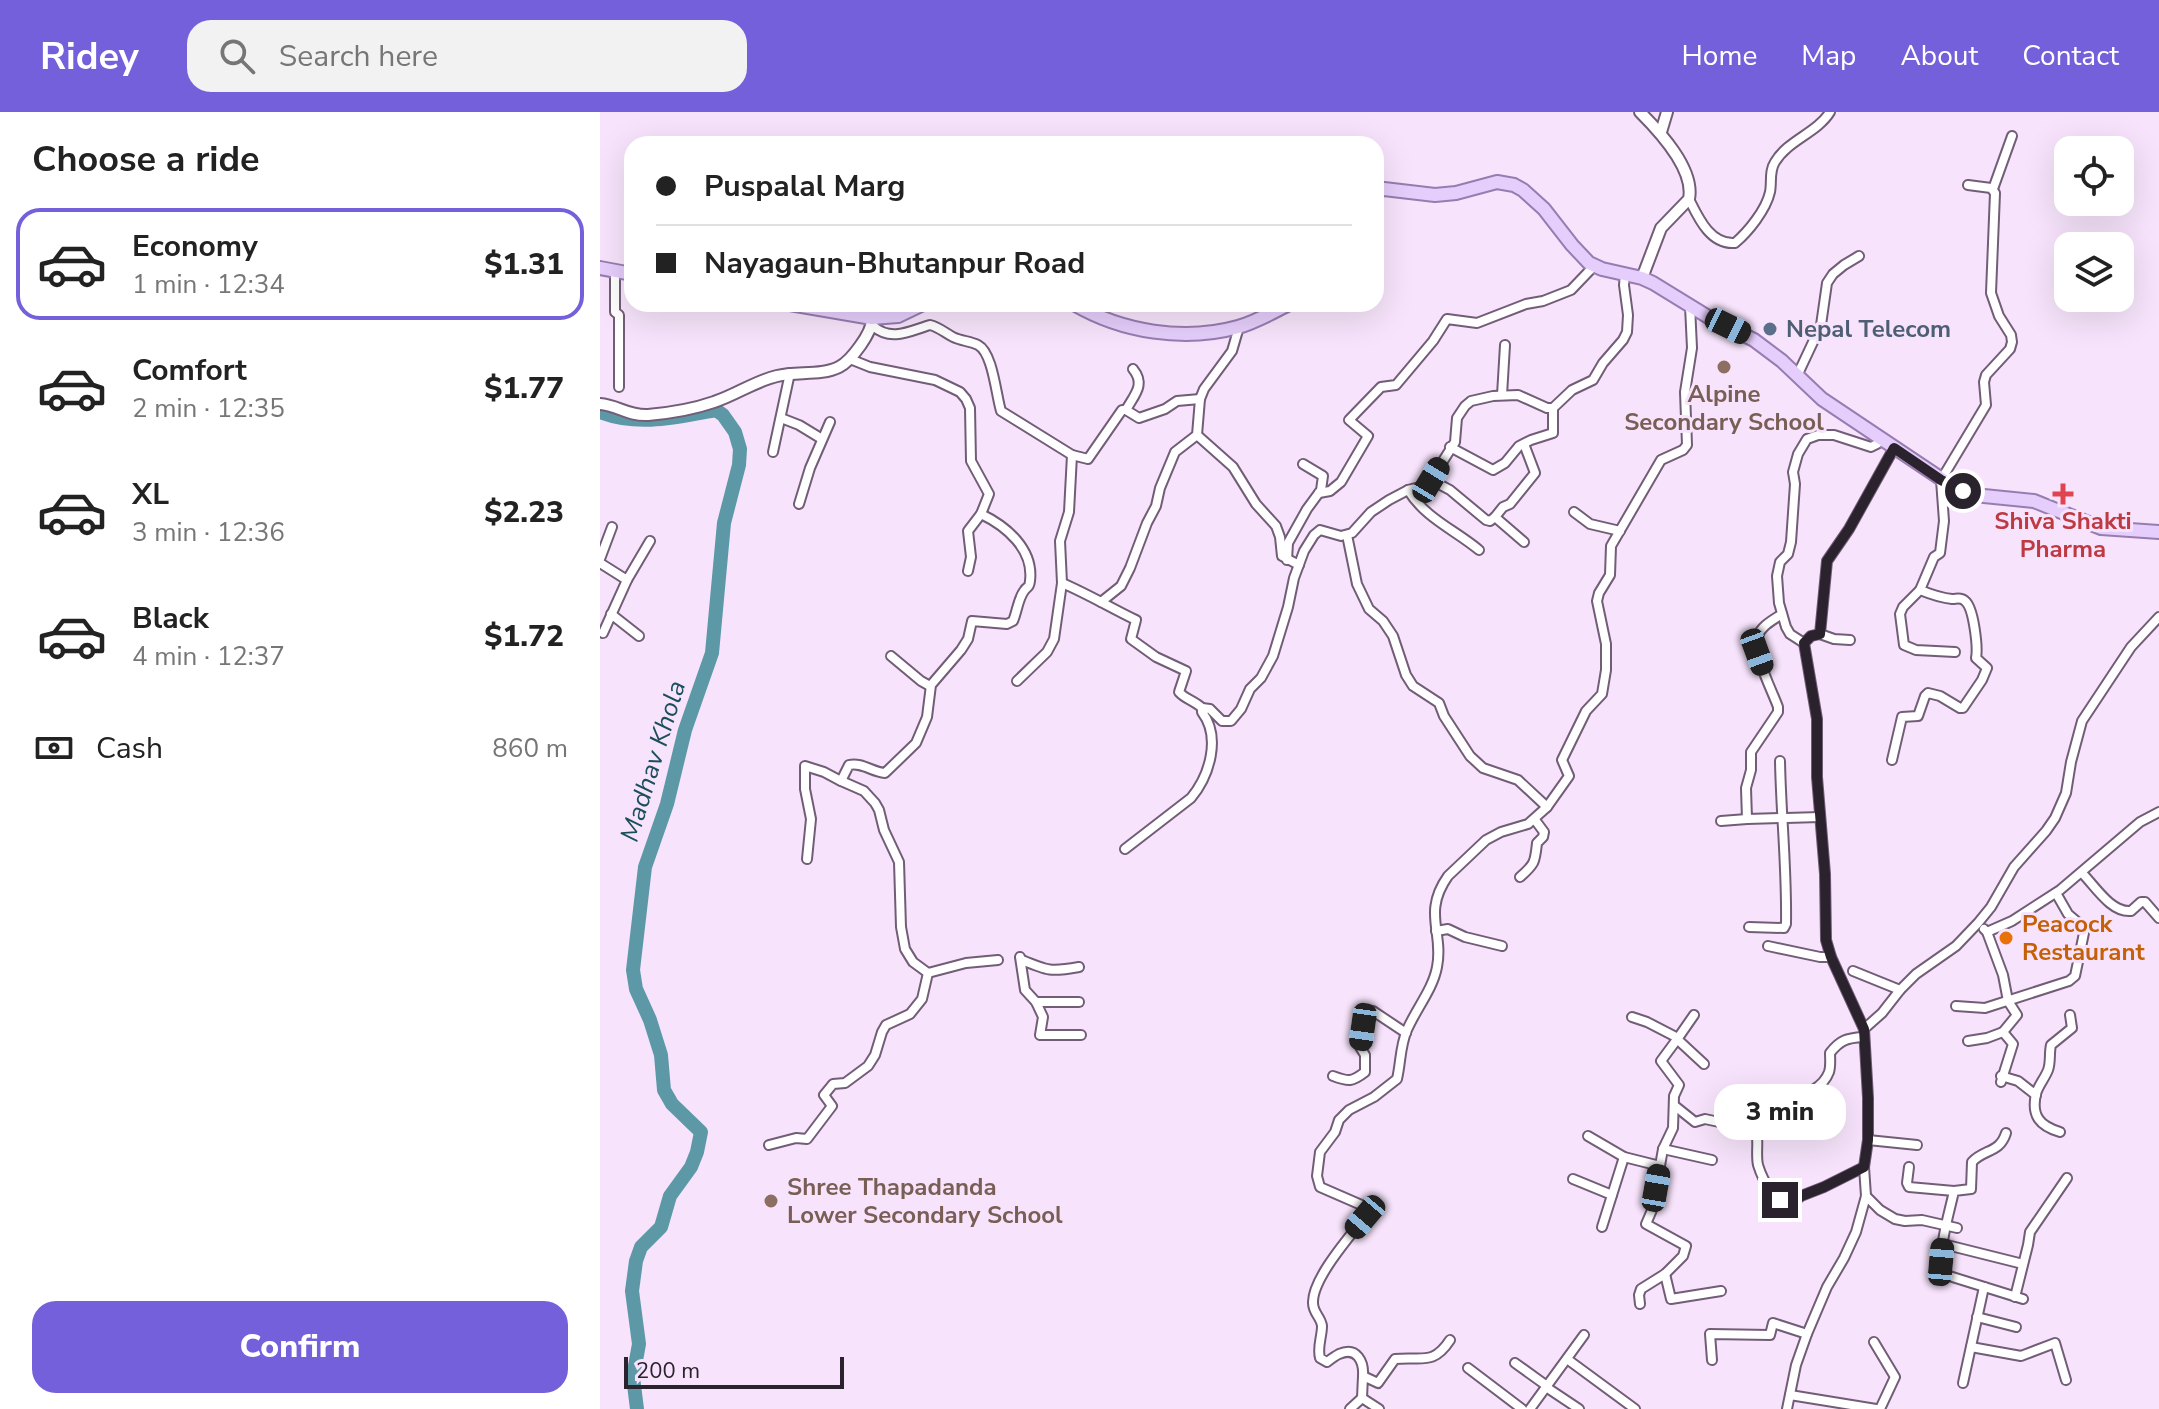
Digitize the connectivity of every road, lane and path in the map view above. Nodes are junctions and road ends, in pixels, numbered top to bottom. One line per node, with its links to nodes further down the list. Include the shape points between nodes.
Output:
1 (1640, 112): 4 (street)
2 (1667, 112): 4 (street)
3 (1830, 112): 9 (street, via 1774,162 1767,199 1735,243 1719,241 1699,220)
4 (1661, 132): 9 (street, via 1686,175)
5 (2012, 136): 8 (street)
6 (1968, 185): 8 (street)
7 (1384, 189): 11 (main road, via 1435,195 1497,182 1514,185 1544,209)
8 (1993, 189): 47 (street, via 1997,199 1991,293 2012,342 1986,375 1986,405)
9 (1689, 199): 16 (street, via 1661,228)
10 (1859, 256): 28 (street, via 1827,283 1821,325)
11 (1594, 266): 15 (main road); 49 (street, via 1571,290 1543,301 1477,323 1447,319 1396,385 1381,387 1349,420 1368,436 1341,482)
12 (600, 268): 13 (main road)
13 (615, 271): 14 (main road); 29 (street)
14 (624, 273)
15 (1625, 274): 16 (main road); 33 (street, via 1628,322 1623,340 1593,380)
16 (1642, 278): 17 (main road)
17 (1690, 306): 28 (main road, via 1754,340); 55 (street, via 1687,445 1661,460)
18 (826, 312): 22 (main road)
19 (906, 312): 22 (main road)
20 (1089, 312): 23 (main road, via 1142,330 1188,333)
21 (1272, 312): 23 (main road)
22 (872, 322): 25 (street); 44 (street, via 887,335 935,326 981,347 1001,411)
23 (1239, 327): 31 (street, via 1232,351)
24 (1505, 345): 30 (street)
25 (850, 359): 27 (street, via 827,371); 52 (street, via 944,383 966,399 971,461 989,494)
26 (1133, 369): 34 (street, via 1140,380)
27 (790, 373): 32 (street, via 672,412 631,414); 35 (street)
28 (1797, 376): 39 (main road)
29 (619, 387)
30 (1502, 395): 33 (street); 41 (street, via 1477,398 1465,406)
31 (1200, 399): 34 (street, via 1177,401 1139,418); 37 (street)
32 (600, 404)
33 (1553, 408): 40 (street, via 1553,433)
34 (1126, 410): 44 (street, via 1088,459)
35 (781, 418): 38 (street); 43 (street)
36 (830, 422): 38 (street)
37 (1197, 435): 61 (street, via 1233,467 1268,516); 68 (street, via 1175,452 1130,568 1121,586)
38 (822, 439): 50 (street)
39 (1881, 439): 42 (main road); 70 (street, via 1871,447 1818,435 1807,439 1798,454 1791,542 1777,576)
40 (1524, 444): 41 (street, via 1493,470); 53 (street, via 1535,473)
41 (1450, 447): 46 (street)
42 (1894, 448): 47 (main road); 73 (street, via 1827,561)
43 (773, 452)
44 (1072, 455): 66 (street, via 1069,512 1060,541)
45 (1303, 464): 49 (street, via 1323,476)
46 (1431, 480): 48 (street); 53 (street, via 1486,520)
47 (1941, 480): 56 (main road, via 1972,494 2034,501 2101,528); 67 (street, via 1943,539)
48 (1408, 490): 57 (street, via 1371,512); 60 (street, via 1415,502)
49 (1319, 493): 61 (street, via 1288,543)
50 (799, 504)
51 (1574, 512): 55 (street, via 1590,524)
52 (981, 514): 64 (street, via 968,531); 80 (street, via 1001,525 1026,553 1029,585 1010,624 972,621 961,650)
53 (1495, 517): 59 (street)
54 (612, 527): 62 (street)
55 (1620, 531): 85 (street, via 1611,546 1610,575 1597,601 1606,644 1602,694 1581,719 1562,760 1569,776)
56 (2159, 532)
57 (1347, 535): 63 (street, via 1320,530); 85 (street, via 1357,584 1369,609 1393,636 1413,686 1439,703 1470,756 1483,768 1518,780)
58 (650, 541): 65 (street)
59 (1524, 542)
60 (1479, 550)
61 (1287, 560): 63 (street)
62 (600, 563): 65 (street)
63 (1299, 565): 81 (street, via 1273,656 1236,717 1222,721)
64 (968, 571)
65 (627, 580): 69 (street)
66 (1062, 583): 68 (street); 79 (street, via 1054,639)
67 (1920, 590): 77 (street, via 1900,614 1904,645); 82 (street, via 1965,601 1976,658 1987,668 1963,708 1928,693 1918,716 1902,717)
68 (1101, 602): 81 (street, via 1136,620 1131,639 1186,671 1179,692)
69 (611, 614): 72 (street); 74 (street)
70 (1782, 614): 76 (street, via 1790,634); 89 (street, via 1757,638 1778,712 1751,752)
71 (2159, 617): 98 (street, via 2131,647 2082,721 2055,818 2014,867)
72 (603, 633)
73 (1820, 634): 75 (street); 76 (street)
74 (639, 636)
75 (1850, 640)
76 (1804, 643): 87 (street, via 1817,719)
77 (1955, 652)
78 (891, 656): 80 (street)
79 (1017, 681)
80 (930, 686): 84 (street, via 927,717 913,748 885,773 849,765)
81 (1202, 708): 92 (street, via 1212,744 1200,788)
82 (1892, 760)
83 (1780, 761): 88 (street)
84 (841, 781): 93 (street, via 805,766 812,832); 108 (street, via 868,793 879,810 899,862 905,949)
85 (1547, 807): 90 (street)
86 (2159, 812): 94 (street)
87 (1820, 817): 88 (street); 104 (street)
88 (1781, 818): 89 (street); 99 (street, via 1786,924)
89 (1747, 819): 91 (street)
90 (1535, 820): 95 (street, via 1543,837 1534,864); 100 (street, via 1493,836 1448,876 1434,911)
91 (1721, 821)
92 (1125, 849)
93 (807, 859)
94 (2082, 873): 96 (street); 97 (street, via 2122,911 2145,902)
95 (1520, 877)
96 (2056, 893): 101 (street); 110 (street, via 2084,933 2075,976)
97 (2159, 918)
98 (1978, 923): 101 (street); 109 (street)
99 (1749, 927)
100 (1436, 931): 102 (street, via 1448,929); 118 (street, via 1436,971)
101 (1987, 932): 110 (street)
102 (1502, 946)
103 (1768, 946): 104 (street)
104 (1831, 957): 119 (street)
105 (998, 960): 108 (street)
106 (1079, 967): 111 (street, via 1047,971 1021,958 1025,990)
107 (1853, 971): 109 (street)
108 (928, 973): 132 (street, via 922,999 910,1014 886,1025 868,1066 845,1083 833,1084 824,1095 832,1106 807,1139)
109 (1900, 990): 119 (street)
110 (2008, 1001): 113 (street, via 1985,1008); 117 (street, via 2017,1017)
111 (1036, 1002): 112 (street); 120 (street, via 1043,1017 1040,1035)
112 (1079, 1002)
113 (1956, 1006)
114 (1694, 1015): 121 (street)
115 (2070, 1015): 125 (street, via 2072,1028 2051,1045 2049,1067)
116 (1632, 1017): 121 (street)
117 (2003, 1032): 122 (street); 125 (street, via 2013,1044 2001,1079 2018,1081)
118 (1406, 1033): 124 (street, via 1373,1011 1365,1017 1360,1047 1365,1072 1347,1081); 164 (street, via 1397,1079 1343,1115 1319,1157 1320,1187 1367,1209 1314,1294 1313,1309 1322,1325 1318,1352 1327,1362 1352,1354 1361,1359)
119 (1864, 1033): 127 (street, via 1839,1041 1830,1053 1824,1081 1765,1110); 131 (street)
120 (1081, 1035)
121 (1678, 1039): 123 (street); 126 (street, via 1661,1061 1679,1085)
122 (1968, 1041)
123 (1704, 1064)
124 (1333, 1076)
125 (2036, 1095): 128 (street, via 2039,1120)
126 (1675, 1106): 127 (street, via 1695,1122 1705,1119); 134 (street)
127 (1747, 1128): 138 (street, via 1757,1137 1762,1174 1784,1202 1792,1203)
128 (2060, 1132)
129 (2006, 1133): 142 (street, via 2003,1143 1972,1162 1971,1189)
130 (1588, 1136): 135 (street)
131 (1868, 1140): 133 (street); 138 (street)
132 (769, 1145)
133 (1917, 1145)
134 (1663, 1149): 136 (street); 137 (street)
135 (1624, 1157): 137 (street); 143 (street)
136 (1712, 1160)
137 (1660, 1166): 149 (street, via 1646,1224 1686,1246)
138 (1864, 1167): 144 (street)
139 (1909, 1167): 142 (street, via 1909,1187)
140 (2067, 1178): 148 (street, via 2030,1232)
141 (1573, 1179): 143 (street)
142 (1954, 1191): 145 (street)
143 (1612, 1195): 146 (street)
144 (1866, 1196): 145 (street, via 1895,1219); 155 (street, via 1856,1232)
145 (1952, 1226): 147 (street)
146 (1602, 1227)
147 (1943, 1244): 148 (street); 150 (street, via 1943,1273)
148 (2023, 1264): 150 (street, via 2019,1298)
149 (1665, 1274): 151 (street, via 1671,1299); 152 (street, via 1641,1289)
150 (1984, 1287): 153 (street)
151 (1721, 1291)
152 (1640, 1304)
153 (1977, 1317): 154 (street); 159 (street)
154 (2016, 1327)
155 (1807, 1334): 161 (street, via 1773,1323 1770,1335 1710,1334); 168 (street)
156 (1584, 1335): 160 (street)
157 (1450, 1340): 164 (street, via 1430,1358 1395,1359 1378,1383)
158 (1874, 1342): 177 (street, via 1895,1377)
159 (1971, 1347): 165 (street, via 2021,1356 2055,1343); 166 (street)
160 (1567, 1359): 167 (street); 175 (street)
161 (1712, 1360)
162 (1515, 1363): 167 (street)
163 (1468, 1368): 172 (street)
164 (1363, 1376): 169 (street)
165 (2066, 1380)
166 (1963, 1383)
167 (1546, 1387): 173 (street); 174 (street)
168 (1790, 1395): 176 (street); 177 (street)
169 (1362, 1398): 170 (street); 171 (street)
170 (1350, 1409)
171 (1379, 1409)
172 (1522, 1409)
173 (1530, 1409)
174 (1579, 1409)
175 (1635, 1409)
176 (1787, 1409)
177 (1878, 1409)

